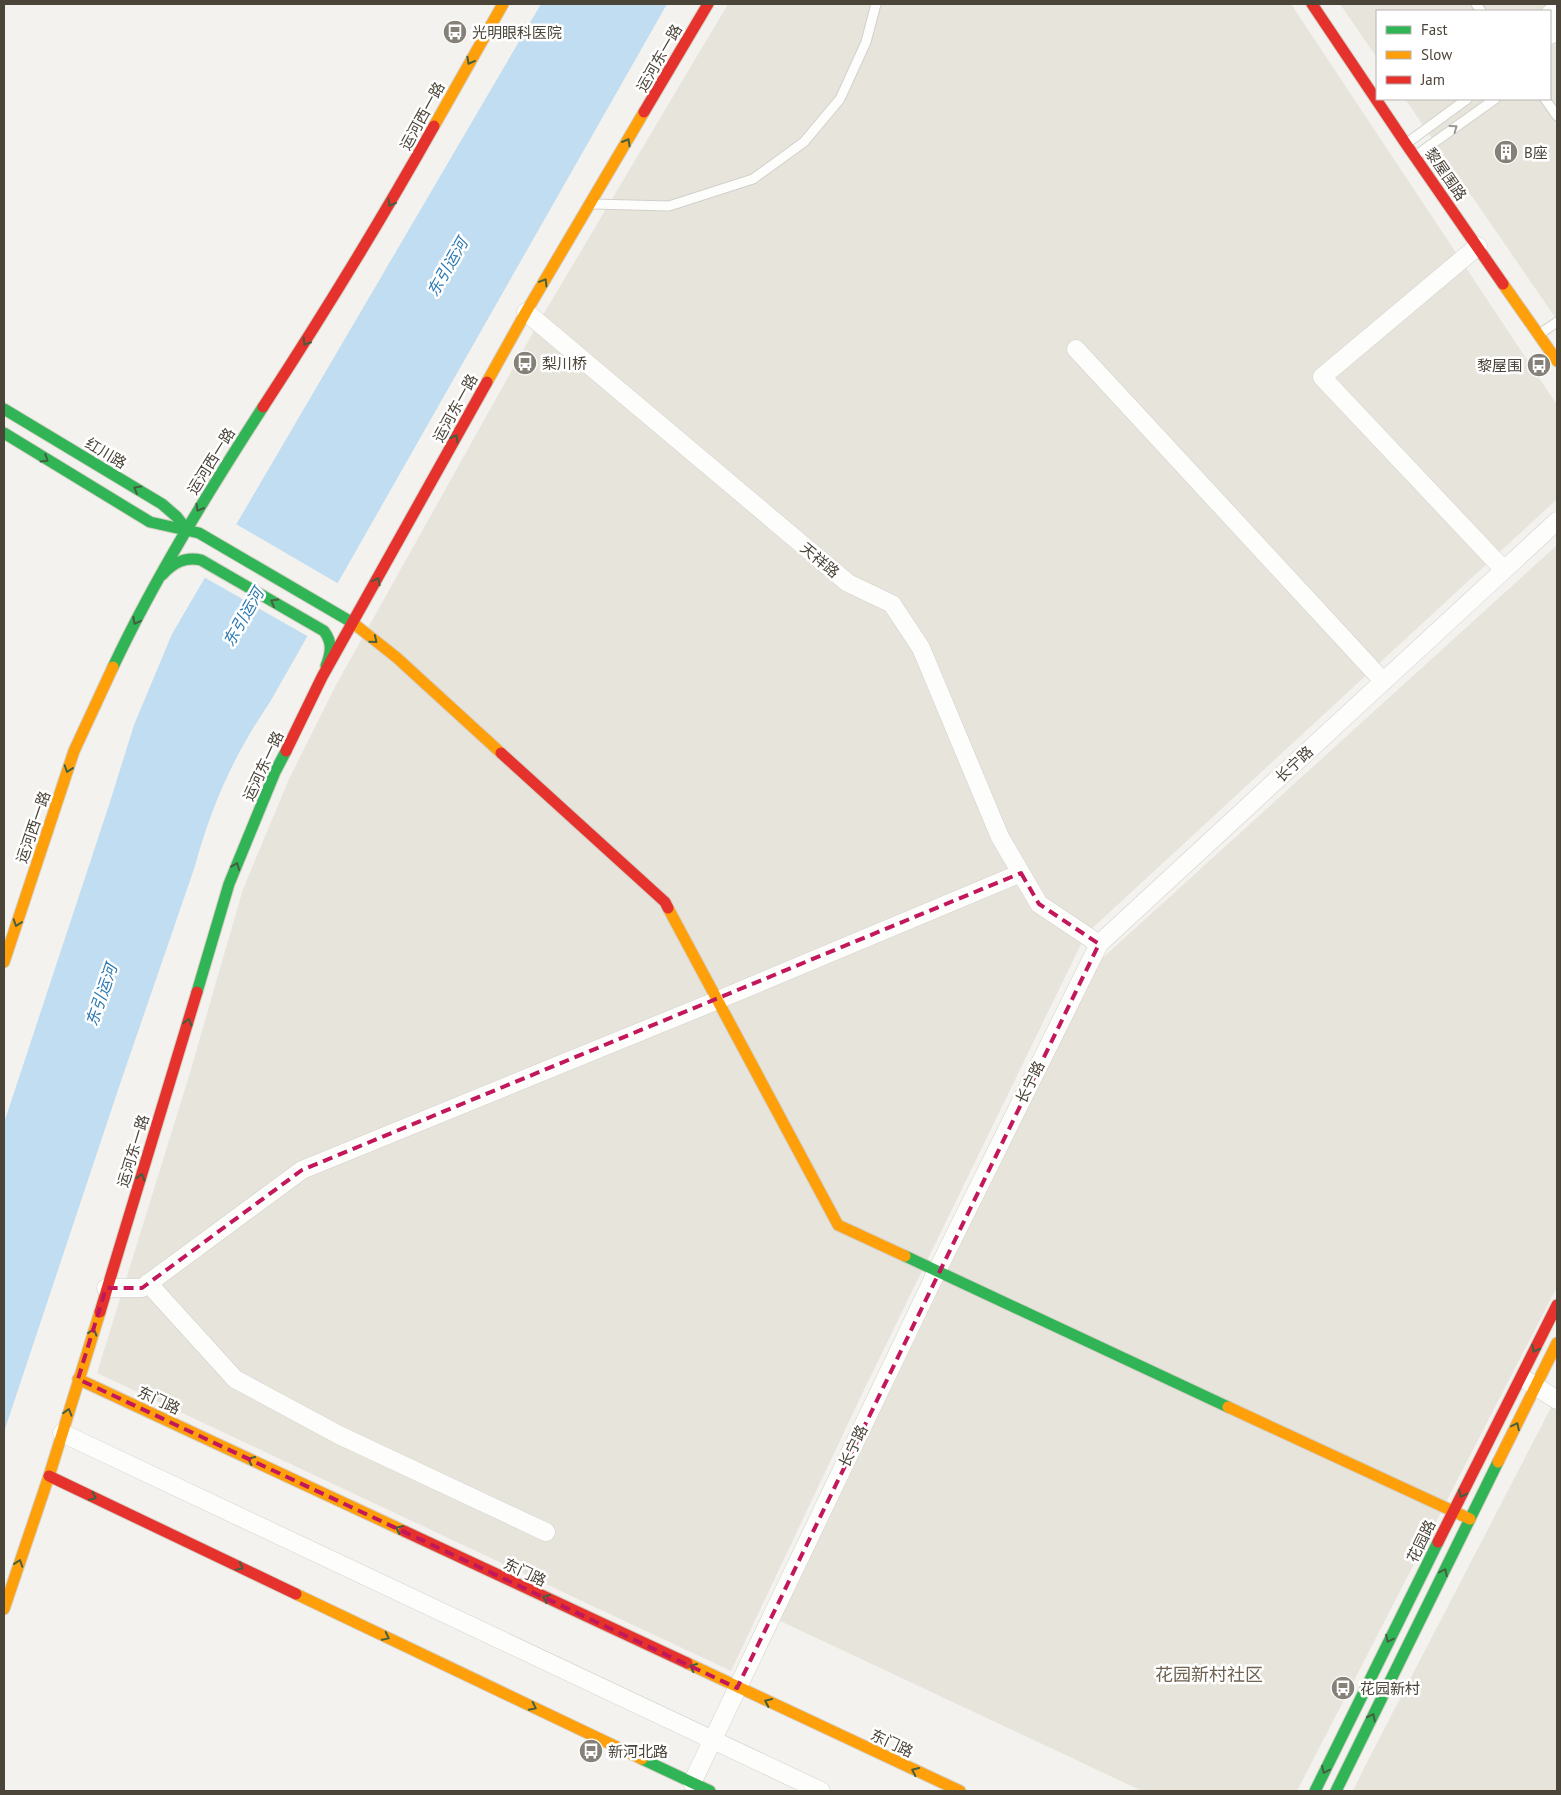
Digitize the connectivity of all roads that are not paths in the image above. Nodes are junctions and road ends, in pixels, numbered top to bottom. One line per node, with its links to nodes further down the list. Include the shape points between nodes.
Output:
1 (503, 4): 23 (street, 运河西一路, one-way to 23, via 325,312 213,484)
2 (708, 4): 13 (street, 运河东一路, one-way to 2)
3 (876, 4): 13 (lane, via 866,42 840,99 804,142 753,179 670,206)
4 (1312, 4): 5 (street, 黎屋围路)
5 (1376, 99)
6 (1376, 100): 11 (street, 黎屋围路)
7 (1466, 100): 11 (lane)
8 (1493, 100): 12 (lane, one-way to 8)
9 (1546, 100): 10 (lane)
10 (1557, 116)
11 (1406, 144): 12 (street, 黎屋围路)
12 (1415, 156): 14 (street, 黎屋围路)
13 (590, 204): 15 (street, 运河东一路, one-way to 13)
14 (1478, 246): 17 (street, 黎屋围路); 24 (street, via 1322,377)
15 (526, 312): 26 (street, 运河东一路, one-way to 15); 29 (street, 天祥路, via 848,583 892,604 921,648 1000,837)
16 (1557, 322): 17 (lane)
17 (1539, 334): 19 (street, 黎屋围路)
18 (1076, 349): 28 (street)
19 (1557, 361)
20 (4, 409): 23 (street, 红川路, one-way to 20, via 181,520 157,500)
21 (4, 433): 23 (street, 红川路, one-way to 23, via 150,522)
22 (1557, 521): 24 (street, 长宁路)
23 (187, 530): 25 (street, 运河西一路); 26 (street, 红川路, via 199,533)
24 (1504, 570): 28 (street, 长宁路)
25 (159, 578): 27 (street, one-way to 25, via 331,642 324,631 201,560 189,558 178,561); 31 (street, 运河西一路, one-way to 31, via 74,751)
26 (353, 623): 27 (street, 运河东一路); 32 (street, 红川路, one-way to 32, via 396,658 665,902)
27 (322, 677): 35 (street, 运河东一路, one-way to 27, via 174,1072 228,884 275,772)
28 (1383, 681): 30 (street, 长宁路)
29 (1021, 873): 30 (street, 天祥路, via 1039,904); 32 (street)
30 (1099, 944): 33 (street, 长宁路)
31 (4, 962)
32 (718, 1000): 33 (street, 红川路, via 838,1225); 34 (street, via 302,1170)
33 (937, 1271): 44 (street, 红川路); 48 (street, 长宁路)
34 (148, 1283): 35 (street, via 142,1288); 46 (street, via 235,1379 339,1435)
35 (106, 1288): 39 (street, 运河东一路, one-way to 35)
36 (1557, 1305): 38 (street, 花园路, one-way to 38)
37 (1557, 1343): 40 (street)
38 (1521, 1377): 40 (street); 44 (street, 花园路, one-way to 44)
39 (78, 1379): 42 (street, 运河东一路, one-way to 39); 48 (street, 东门路, one-way to 39)
40 (1536, 1386): 41 (street); 45 (street, one-way to 40)
41 (1557, 1400)
42 (62, 1433): 43 (street, 运河东一路); 49 (street)
43 (49, 1476): 47 (street, 运河东一路, one-way to 43); 50 (street, one-way to 50)
44 (1453, 1510): 45 (street, 红川路); 54 (street, 花园路, one-way to 54)
45 (1470, 1519): 55 (street, one-way to 45)
46 (546, 1532)
47 (4, 1609)
48 (737, 1688): 49 (street, 长宁路); 53 (street, 东门路, one-way to 48)
49 (712, 1740): 50 (street, 长宁路); 52 (street)
50 (692, 1783): 51 (street)
51 (710, 1791)
52 (821, 1791)
53 (960, 1791)
54 (1315, 1791)
55 (1336, 1791)

